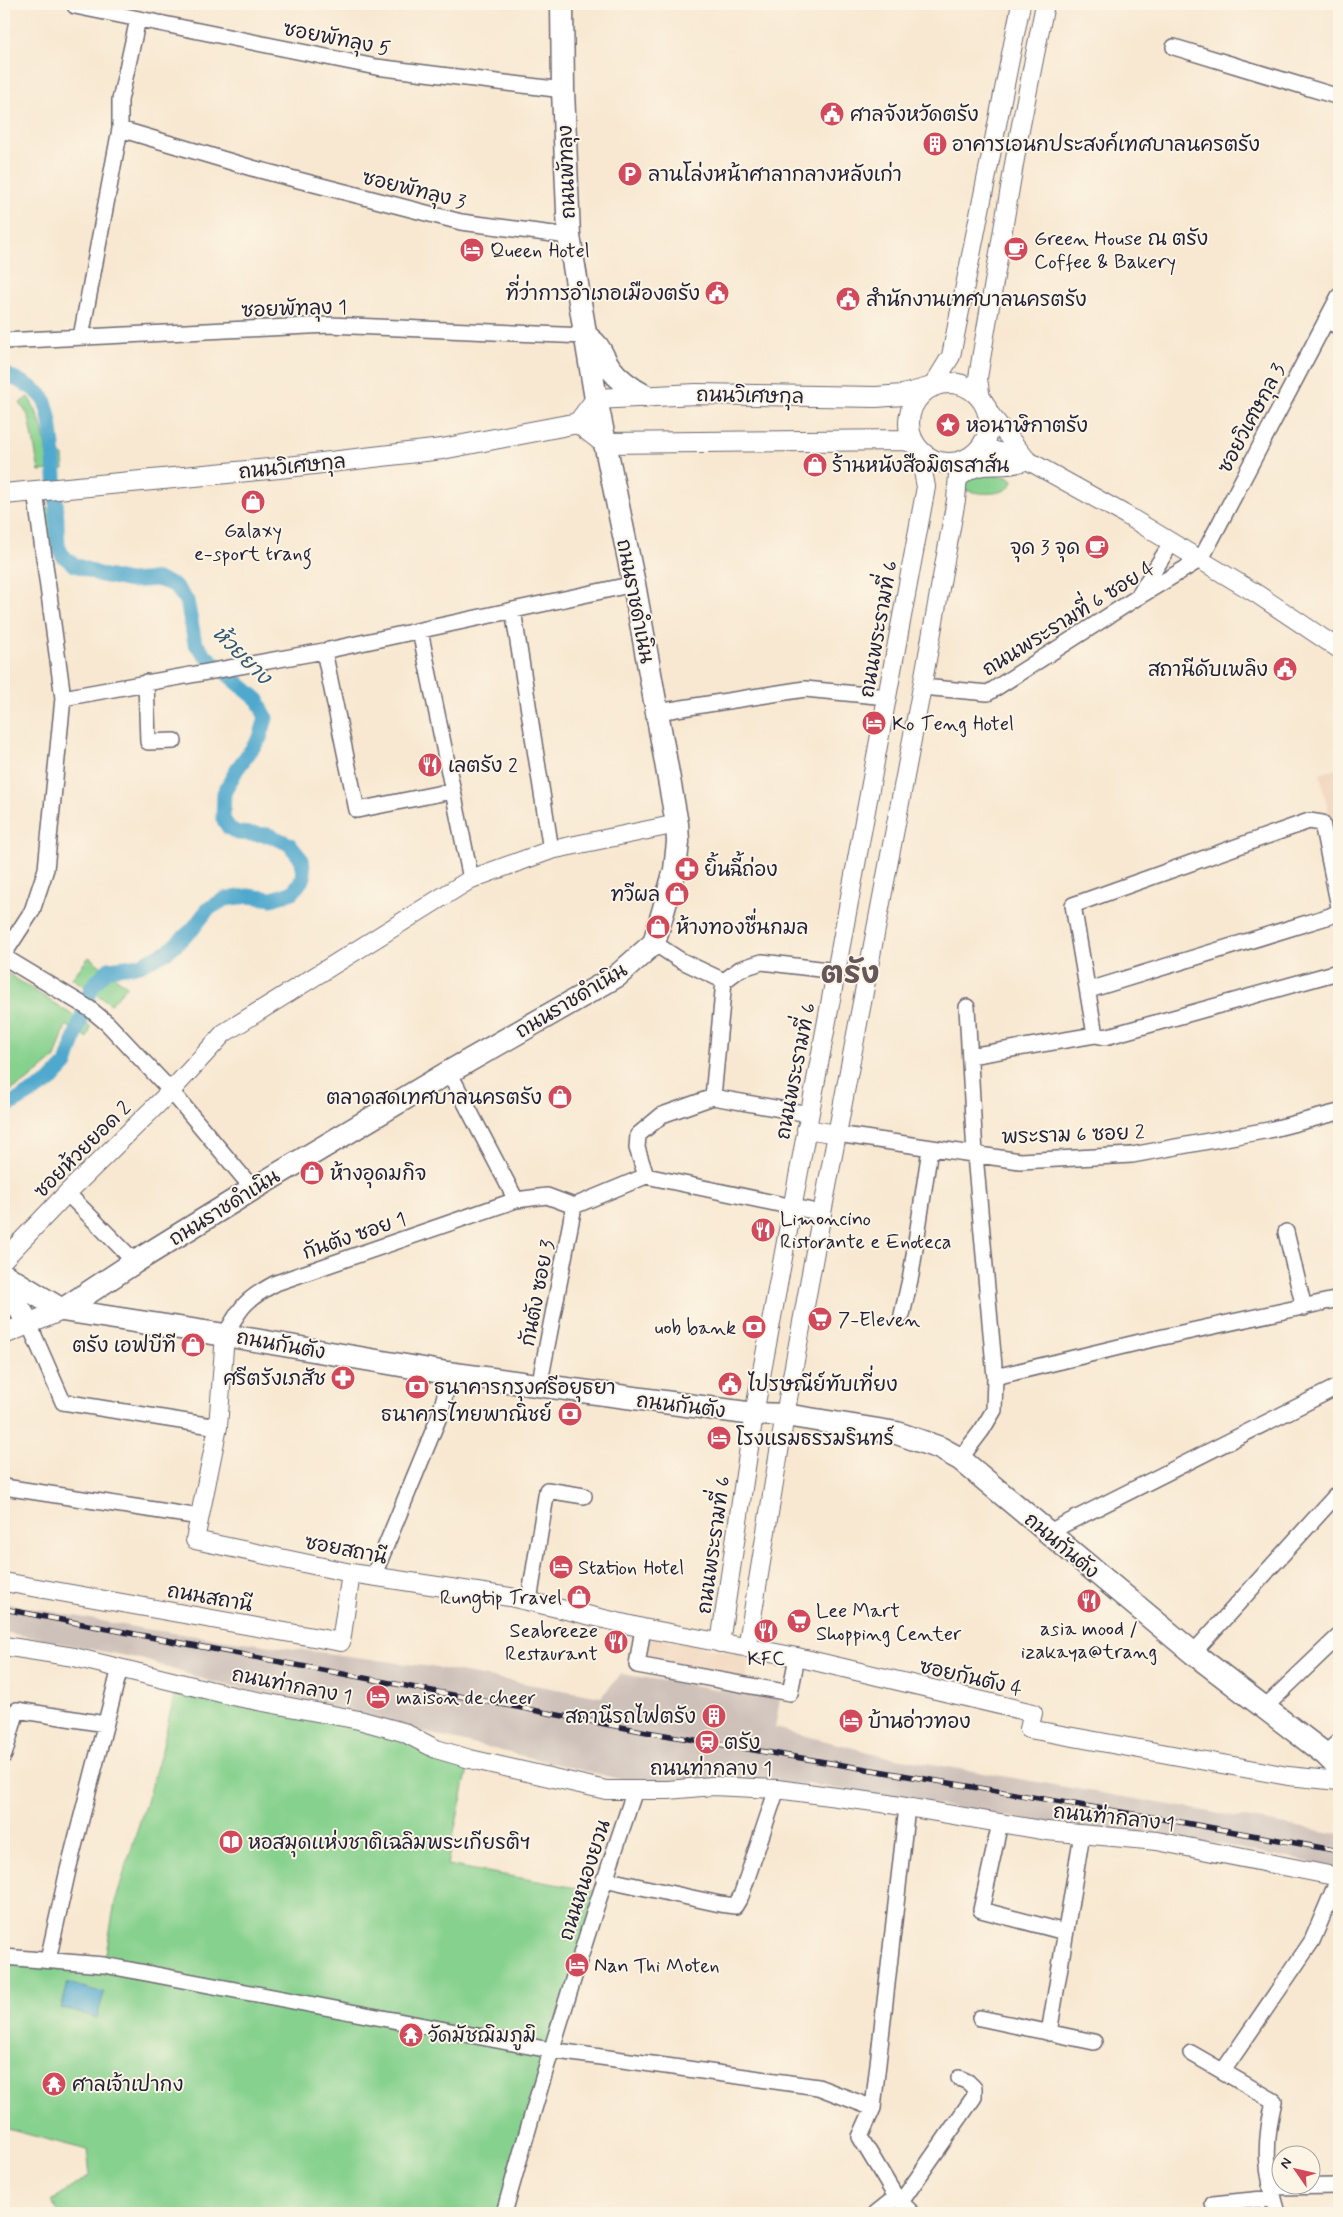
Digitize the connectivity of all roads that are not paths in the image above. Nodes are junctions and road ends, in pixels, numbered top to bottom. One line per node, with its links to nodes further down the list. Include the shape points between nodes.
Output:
1 (562, 4): 7 (main road, ถนนพัทลุง)
2 (1021, 4): 16 (street, via 951,356)
3 (1046, 4): 19 (street, via 1017,144 978,378)
4 (75, 6): 5 (street, ซอยพัทลุง 5)
5 (138, 19): 7 (street, ซอยพัทลุง 5, via 376,68); 9 (street, via 120,100)
6 (1174, 48): 8 (street)
7 (563, 90): 10 (main road, ถนนพัทลุง)
8 (1339, 97)
9 (120, 128): 10 (street, ซอยพัทลุง 3, via 252,168 461,222); 14 (street)
10 (569, 236): 13 (main road, ถนนพัทลุง)
11 (1339, 296): 12 (street, ซอยวิเศษกุล 3)
12 (1332, 324): 29 (street, ซอยวิเศษกุล 3)
13 (585, 336): 14 (street, ซอยพัทลุง 1, via 329,325); 17 (main road, via 598,345 610,368 631,389); 18 (main road, ถนนพัทลุง)
14 (81, 337): 15 (street, ซอยพัทลุง 1)
15 (4, 341)
16 (932, 387): 17 (main road, ถนนวิเศษกุล, via 903,395 876,397); 19 (main road, via 958,384 970,389); 22 (main road, via 922,394 909,418 910,431)
17 (645, 396): 18 (main road, ถนนวิเศษกุล)
18 (596, 399): 20 (main road); 21 (main road, ถนนราชดำเนิน)
19 (984, 405): 23 (main road, via 989,422); 24 (street)
20 (578, 423): 21 (main road); 26 (main road, ถนนวิเศษกุล, via 442,448)
21 (604, 442): 22 (main road, via 904,440); 30 (main road, ถนนราชดำเนิน)
22 (917, 446): 25 (main road, via 933,460); 38 (street, ถนนพระรามที่ 6, via 926,487)
23 (981, 447): 24 (street); 25 (main road)
24 (1027, 460): 25 (street, via 1011,466 988,464); 28 (street)
25 (959, 470): 37 (street)
26 (35, 491): 27 (main road, ถนนวิเศษกุล); 39 (street)
27 (4, 494)
28 (1172, 542): 29 (street); 31 (street)
29 (1200, 559): 31 (street, ถนนพระรามที่ 6 ซอย 4); 34 (street)
30 (634, 584): 32 (street); 40 (main road, ถนนราชดำเนิน)
31 (1138, 596): 37 (street, ถนนพระรามที่ 6 ซอย 4, via 988,693)
32 (513, 610): 33 (street); 44 (street)
33 (420, 631): 35 (street); 42 (street)
34 (1339, 649)
35 (324, 651): 36 (street); 42 (street, via 357,810)
36 (146, 682): 39 (street); 41 (street, via 148,742)
37 (922, 687): 62 (street)
38 (887, 697): 40 (street, via 804,689); 50 (street, ถนนพระรามที่ 6)
39 (63, 698): 49 (street, via 46,868 32,911)
40 (657, 712): 43 (main road, ถนนราชดำเนิน)
41 (174, 741)
42 (452, 792): 45 (street)
43 (677, 824): 44 (street, ซอยห้วยยอด 2); 48 (main road, ถนนราชดำเนิน, via 675,870)
44 (551, 850): 45 (street, ซอยห้วยยอด 2)
45 (471, 879): 58 (street, ซอยห้วยยอด 2, via 224,1033)
46 (1339, 907): 53 (street, via 1322,824 1309,821 1073,905)
47 (1339, 911): 53 (street)
48 (654, 943): 52 (street, via 680,960); 57 (main road, ถนนราชดำเนิน, via 617,976)
49 (4, 956): 58 (street, via 90,1009)
50 (836, 971): 52 (street, via 762,962 740,969); 61 (street, ถนนพระรามที่ 6)
51 (1338, 972): 55 (street, via 1105,1037)
52 (724, 981): 59 (street)
53 (1089, 990): 55 (street)
54 (967, 1007): 56 (street)
55 (1095, 1035): 56 (street)
56 (970, 1056): 64 (street)
57 (448, 1072): 66 (main road, ถนนราชดำเนิน); 68 (street)
58 (170, 1091): 66 (street); 67 (street, ซอยห้วยยอด 2)
59 (713, 1097): 61 (street); 65 (street, via 662,1115 638,1135 637,1148)
60 (1339, 1112): 64 (street, พระราม 6 ซอย 2, via 1269,1130 1132,1155 1020,1160)
61 (808, 1121): 62 (street); 70 (street, ถนนพระรามที่ 6)
62 (837, 1134): 63 (street, พระราม 6 ซอย 2); 71 (street)
63 (930, 1149): 64 (street, พระราม 6 ซอย 2); 81 (street)
64 (975, 1155): 87 (street)
65 (646, 1176): 69 (street); 70 (street)
66 (253, 1189): 74 (main road, ถนนราชดำเนิน)
67 (67, 1193): 73 (street, ซอยห้วยยอด 2); 74 (street)
68 (516, 1200): 69 (street, กันตัง ซอย 1, via 547,1196); 85 (street, กันตัง ซอย 1, via 276,1283 239,1308)
69 (574, 1206): 89 (street, กันตัง ซอย 3)
70 (792, 1207): 71 (street); 90 (street, ถนนพระรามที่ 6)
71 (822, 1213): 91 (street)
72 (1286, 1232): 79 (street)
73 (4, 1259)
74 (135, 1262): 77 (main road, ถนนราชดำเนิน)
75 (4, 1275): 80 (main road)
76 (4, 1284): 83 (main road)
77 (102, 1284): 80 (main road, ถนนราชดำเนิน); 82 (main road)
78 (1339, 1299): 79 (street)
79 (1304, 1308): 87 (street, via 1140,1342)
80 (62, 1310): 82 (main road, ถนนกันตัง); 83 (main road)
81 (902, 1315)
82 (128, 1320): 85 (main road, ถนนกันตัง)
83 (28, 1324): 84 (main road); 92 (street, via 63,1402)
84 (4, 1334)
85 (225, 1335): 86 (main road, ถนนกันตัง); 92 (street, ซอยสถานี)
86 (446, 1374): 89 (main road, ถนนกันตัง); 100 (street, via 439,1417)
87 (995, 1377): 93 (street, via 994,1410)
88 (1339, 1386): 98 (street)
89 (539, 1387): 90 (main road, ถนนกันตัง)
90 (754, 1414): 91 (main road, ถนนกันตัง); 106 (street, ถนนพระรามที่ 6)
91 (785, 1416): 93 (main road, ถนนกันตัง, via 897,1433 940,1448); 108 (street)
92 (218, 1427): 97 (street, ซอยสถานี)
93 (960, 1459): 98 (main road, ถนนกันตัง)
94 (4, 1487): 97 (street)
95 (1339, 1492): 109 (street)
96 (584, 1496): 102 (street, via 547,1490)
97 (200, 1518): 99 (street, ซอยสถานี, via 195,1540)
98 (1046, 1532): 109 (main road, ถนนกันตัง)
99 (352, 1573): 100 (street, ซอยสถานี); 101 (street, ถนนสถานี, via 341,1642)
100 (373, 1577): 102 (street, ซอยสถานี)
101 (4, 1582)
102 (529, 1601): 103 (street, ซอยสถานี)
103 (643, 1628): 105 (street, ซอยสถานี); 110 (street, via 636,1664 790,1693)
104 (1339, 1636): 112 (street)
105 (693, 1638): 106 (street, ซอยกันตัง 4)
106 (720, 1643): 108 (street, ซอยกันตัง 4)
107 (4, 1646): 111 (street, ถนนท่ากลาง 1)
108 (747, 1648): 110 (street, ซอยกันตัง 4)
109 (1193, 1653): 112 (main road, ถนนกันตัง)
110 (797, 1657): 116 (street, ซอยกันตัง 4, via 1033,1713 1029,1729 1288,1776)
111 (120, 1668): 113 (street); 118 (street, ถนนท่ากลาง 1, via 237,1697 359,1720 403,1732 436,1749 482,1762 606,1790)
112 (1265, 1707): 114 (main road, ถนนกันตัง)
113 (105, 1724): 115 (street, via 16,1710); 126 (street)
114 (1335, 1754)
115 (4, 1755)
116 (1339, 1781)
117 (777, 1788): 118 (street, ถนนท่ากลาง 1, via 712,1786); 119 (street, ถนนท่ากลาง 1); 123 (street, via 735,1906)
118 (635, 1790): 123 (street, ถนนหนองยวน)
119 (907, 1807): 120 (street, ถนนท่ากลาง 1); 134 (street)
120 (1000, 1823): 121 (street, ถนนท่ากลาง 1); 124 (street, via 981,1910)
121 (1082, 1834): 122 (street, ถนนท่ากลาง 1, via 1157,1841); 124 (street)
122 (1339, 1877): 132 (street, via 1312,1941)
123 (604, 1879): 130 (street, ถนนหนองยวน)
124 (1065, 1932): 128 (street)
125 (4, 1957): 126 (street)
126 (48, 1960): 130 (street, via 104,1965)
127 (980, 2018): 128 (street)
128 (1049, 2033): 129 (street)
129 (1094, 2042)
130 (550, 2050): 134 (street, via 818,2086); 142 (street, ถนนหนองยวน)
131 (1191, 2053): 132 (street)
132 (1223, 2071): 135 (street, via 1274,2101 1267,2131)
133 (959, 2078): 140 (street, via 974,2088 974,2097)
134 (873, 2108): 140 (street, via 860,2137)
135 (1270, 2176)
136 (1339, 2186): 137 (street)
137 (1320, 2188)
138 (1270, 2192): 141 (street)
139 (1273, 2194): 145 (street)
140 (899, 2200): 143 (street); 144 (street)
141 (1213, 2204)
142 (504, 2213)
143 (876, 2213)
144 (912, 2213)
145 (1278, 2213)

